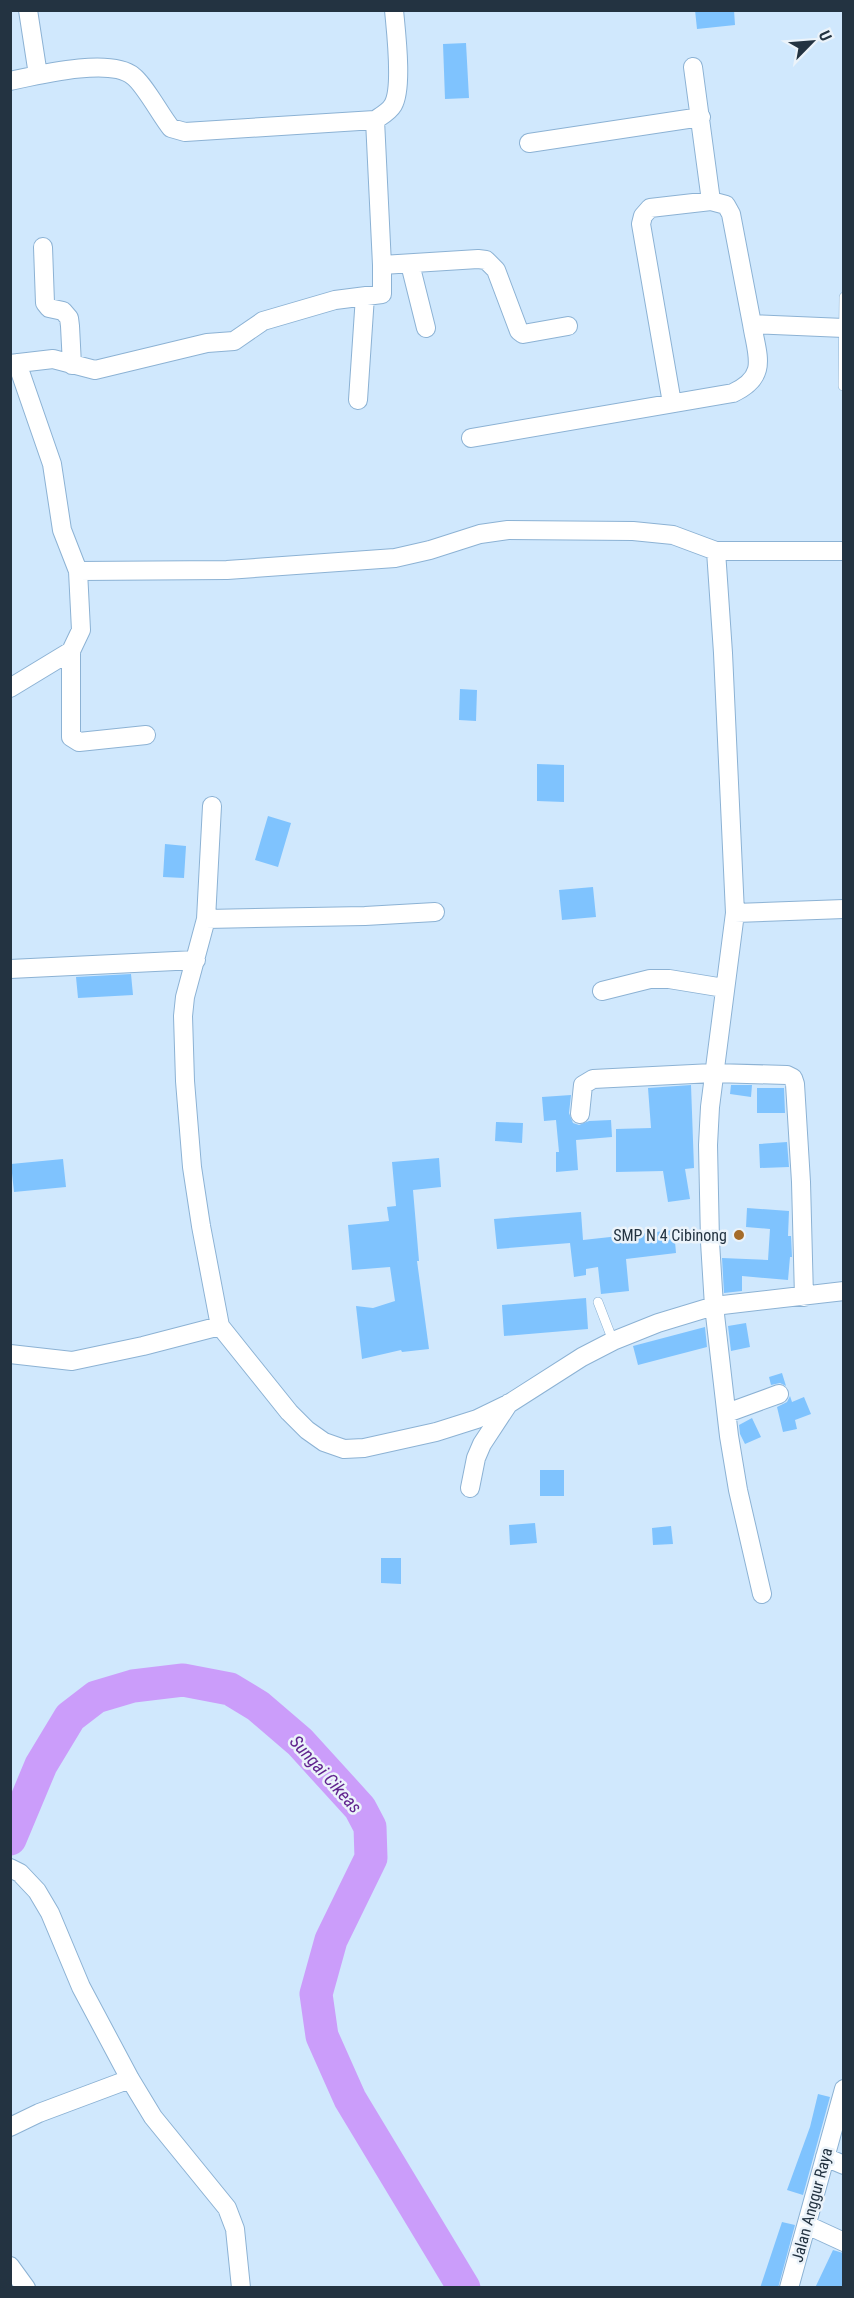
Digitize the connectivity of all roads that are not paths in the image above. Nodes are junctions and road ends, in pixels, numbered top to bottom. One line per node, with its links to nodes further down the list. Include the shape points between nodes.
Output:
1 (28, 10): 4 (street)
2 (394, 10): 7 (street, via 396,99 390,110)
3 (693, 67): 6 (street)
4 (38, 75): 5 (street); 7 (street, via 82,68 127,72 138,80 171,129 185,132)
5 (10, 81)
6 (701, 117): 8 (street); 9 (street)
7 (375, 120): 12 (street)
8 (529, 143)
9 (711, 201): 15 (street, via 726,205 731,214); 23 (street, via 650,208 641,224)
10 (43, 247): 20 (street, via 45,303 69,318)
11 (410, 264): 12 (street); 16 (street, via 486,260 496,270 519,331 523,334); 17 (street)
12 (382, 265): 13 (street, via 383,292 380,296)
13 (365, 297): 20 (street, via 335,300 263,321 234,341 95,370); 22 (street)
14 (843, 297): 18 (lane)
15 (752, 324): 18 (street); 23 (street, via 758,362 756,376 746,386 733,393)
16 (568, 326)
17 (426, 328)
18 (843, 328): 21 (lane)
19 (14, 363): 20 (street, via 53,359); 27 (street, via 51,457 62,530)
20 (72, 365)
21 (843, 386)
22 (358, 400)
23 (672, 403): 24 (street)
24 (471, 438)
25 (716, 551): 26 (street); 27 (street, via 673,535 633,531 494,530 395,558 227,570); 34 (street)
26 (843, 551)
27 (78, 571): 28 (street, via 81,630)
28 (71, 651): 29 (street); 30 (street, via 71,737 79,742)
29 (10, 688)
30 (146, 735)
31 (212, 806): 35 (street)
32 (843, 909): 34 (street)
33 (435, 912): 35 (street)
34 (735, 913): 38 (street)
35 (206, 919): 36 (street)
36 (196, 960): 37 (street); 46 (street, via 183,1016 185,1081 192,1167)
37 (10, 969)
38 (724, 988): 39 (street, via 650,979); 40 (street)
39 (602, 991)
40 (713, 1073): 41 (street, via 593,1079 583,1085); 43 (street, via 793,1078); 45 (street, via 708,1187)
41 (580, 1114)
42 (843, 1291): 43 (street)
43 (804, 1297): 45 (street)
44 (598, 1302): 47 (lane)
45 (714, 1305): 47 (street); 51 (street)
46 (220, 1326): 48 (street, via 72,1361); 50 (street, via 288,1412 324,1442 344,1449 436,1432 477,1419)
47 (613, 1341): 50 (street)
48 (10, 1354)
49 (779, 1394): 51 (street)
50 (510, 1402): 52 (street, via 482,1444)
51 (727, 1413): 53 (street, via 738,1490)
52 (470, 1488)
53 (762, 1594)
54 (15, 1870): 55 (street, via 37,1891 50,1913 81,1987)
55 (130, 2079): 57 (street); 64 (street, via 153,2117 227,2208 235,2229)
56 (843, 2089): 58 (street, Jalan Anggur Raya)
57 (10, 2127)
58 (825, 2157): 59 (street); 60 (street, Jalan Anggur Raya)
59 (843, 2165)
60 (807, 2225): 61 (street); 65 (street, Jalan Anggur Raya)
61 (843, 2242)
62 (10, 2266): 63 (street)
63 (26, 2288)
64 (241, 2288)
65 (789, 2288)

